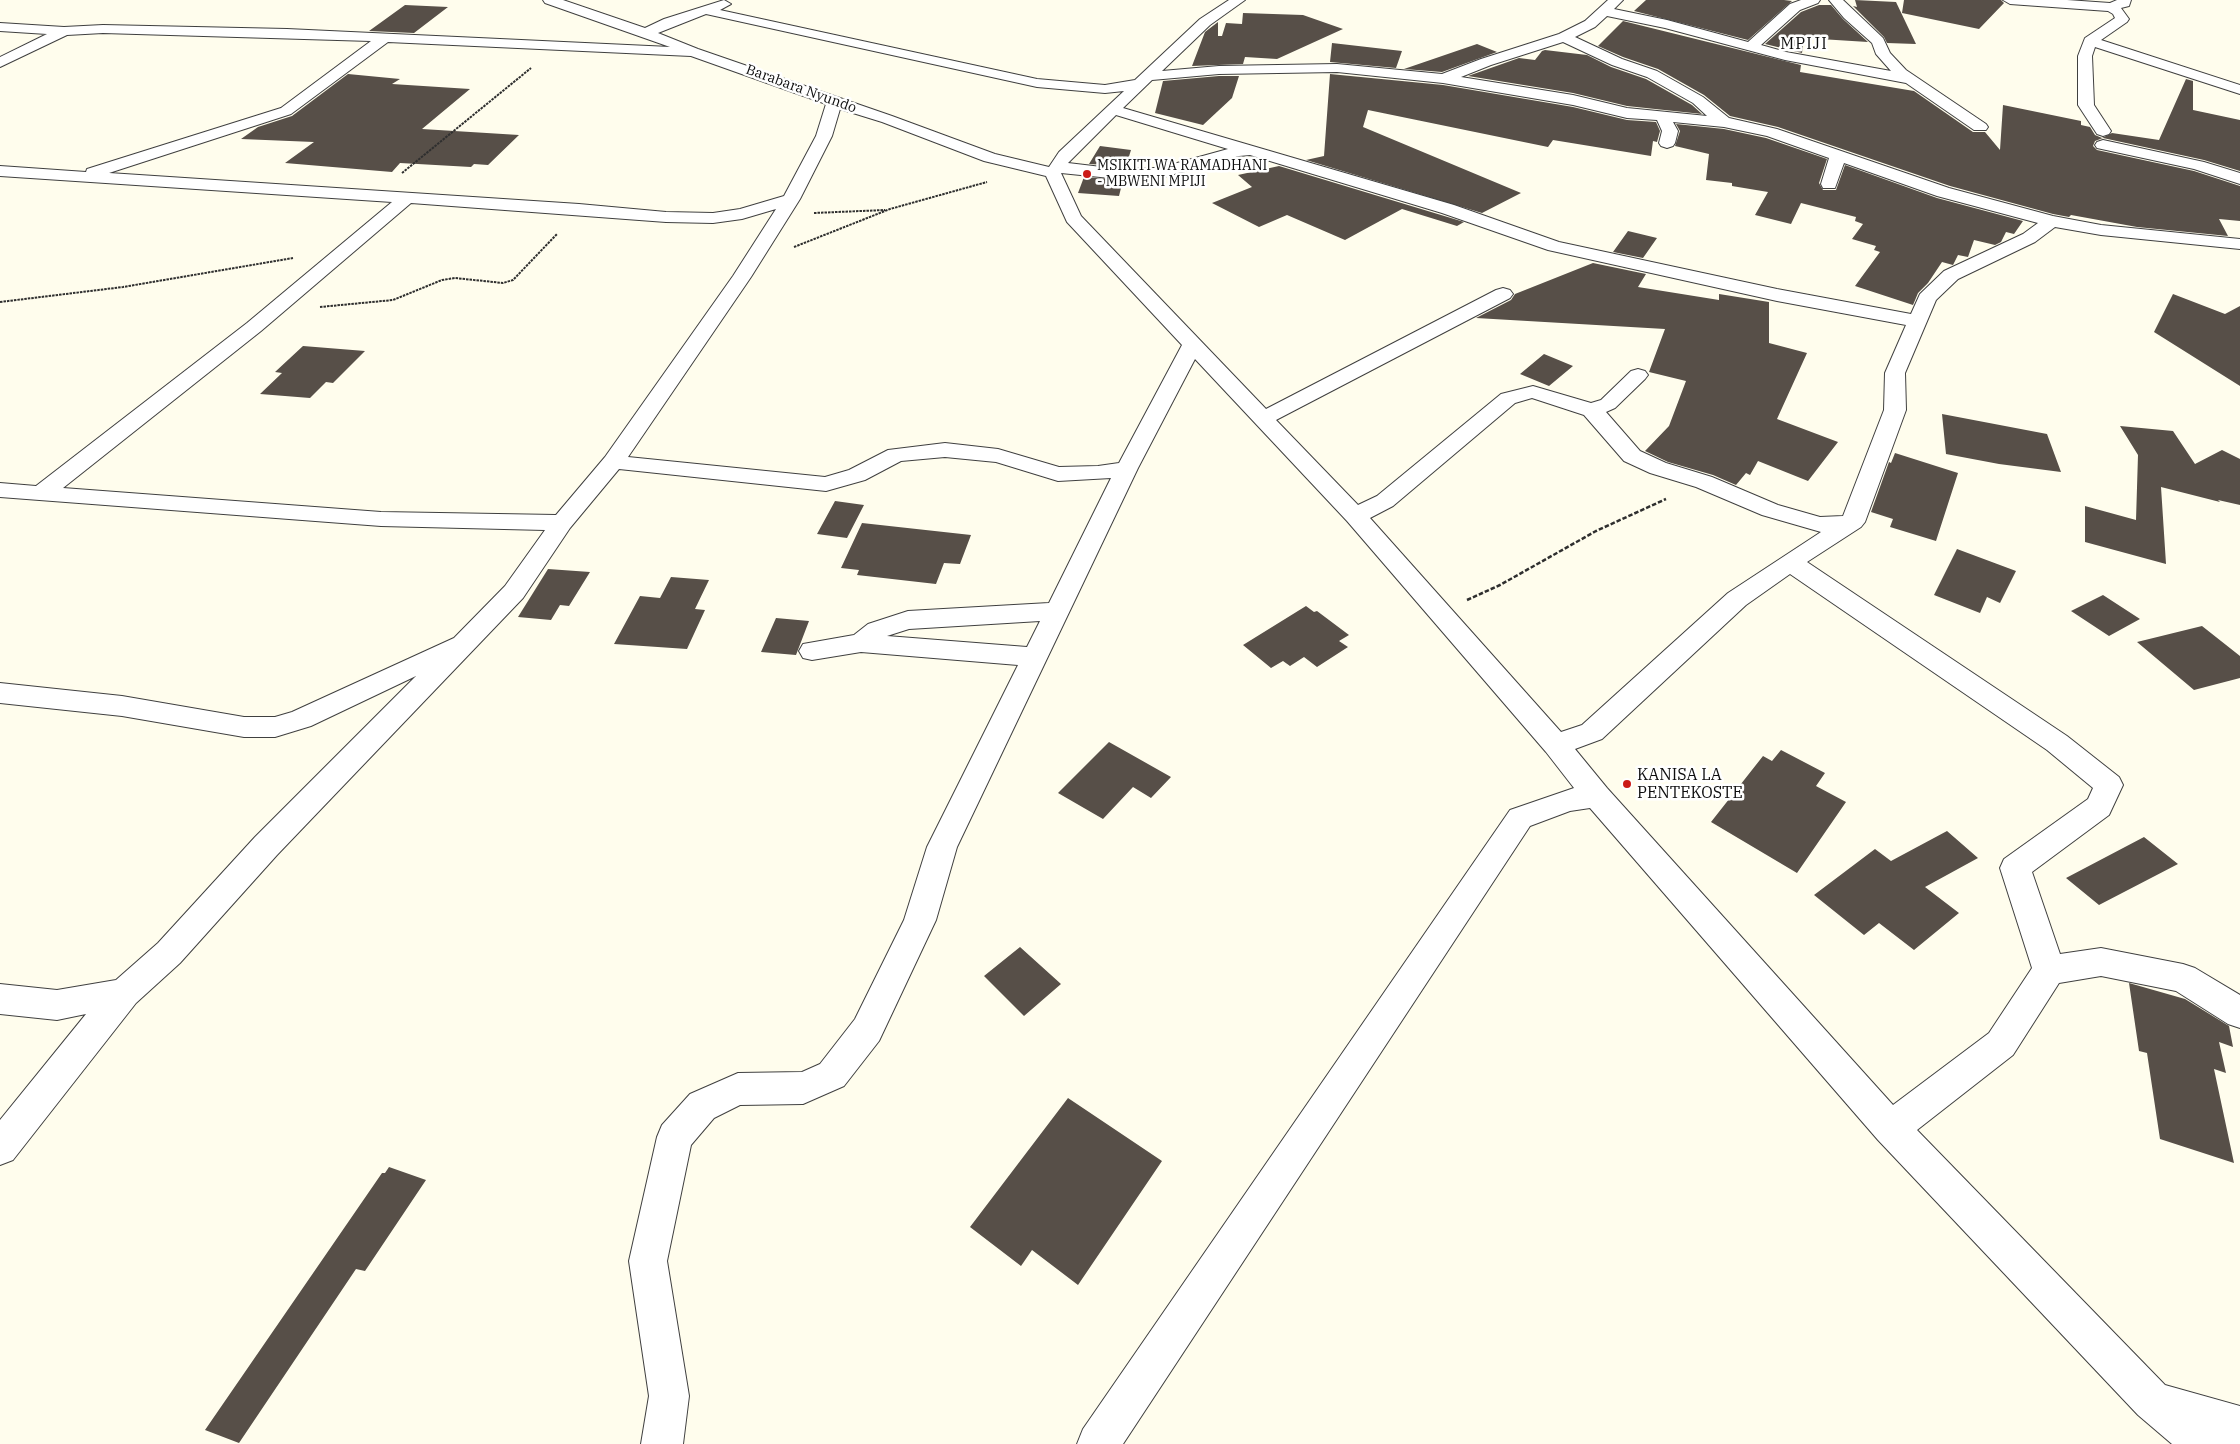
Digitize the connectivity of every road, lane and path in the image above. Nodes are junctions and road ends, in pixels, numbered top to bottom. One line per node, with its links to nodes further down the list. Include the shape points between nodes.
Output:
1 (550, 0): 14 (street, Barabara Nyundo)
2 (732, 0): 10 (street)
3 (1238, 0): 23 (street, via 1205,22)
4 (1616, 0): 11 (street)
5 (1813, 0): 19 (street, via 1795,7)
6 (1836, 0): 24 (street, via 1878,41 1883,54 1901,73)
7 (2010, 0): 9 (street)
8 (2124, 0): 9 (street)
9 (2111, 7): 17 (street, via 2122,19)
10 (708, 10): 14 (street); 23 (street, via 1037,83 1105,89)
11 (1604, 11): 15 (street, via 1590,24); 19 (street, via 1667,24)
12 (0, 27): 13 (street)
13 (64, 31): 16 (street, via 287,33); 21 (street)
14 (646, 33): 20 (street, Barabara Nyundo)
15 (1564, 37): 22 (street); 30 (street, via 1676,86)
16 (384, 38): 18 (street); 38 (street, via 286,111)
17 (2090, 41): 25 (street); 39 (street, via 2085,56 2086,105 2103,138)
18 (558, 46): 20 (street); 41 (path)
19 (1750, 48): 24 (street)
20 (693, 52): 26 (street, Barabara Nyundo)
21 (0, 63)
22 (1443, 79): 23 (street, via 1318,68 1219,70); 28 (street, via 1573,100 1627,113)
23 (1145, 80): 27 (street)
24 (1914, 80): 32 (street)
25 (2240, 90)
26 (834, 102): 29 (street, Barabara Nyundo); 43 (street, via 833,133)
27 (1114, 110): 34 (street); 36 (street)
28 (1662, 116): 30 (street); 33 (street, via 1670,131)
29 (887, 119): 31 (street); 36 (street, Barabara Nyundo, via 990,158)
30 (1724, 122): 35 (street, via 1771,132)
31 (859, 126)
32 (1980, 127)
33 (1667, 143)
34 (1257, 151): 36 (street, Barabara Nyundo, via 1238,152 1160,173); 53 (street, via 1448,209 1554,246 1777,295)
35 (1838, 156): 40 (street); 46 (street, via 1943,192)
36 (1048, 169): 45 (path); 54 (street, via 1073,218)
37 (0, 171): 38 (street)
38 (82, 176): 41 (street)
39 (2240, 180)
40 (1829, 184)
41 (372, 196): 42 (street)
42 (407, 198): 44 (street); 48 (street)
43 (786, 207): 44 (street, via 713,218); 45 (path); 49 (street)
44 (579, 209): 52 (path, via 513,280 503,283 455,278 393,300 319,307)
45 (890, 209): 49 (path)
46 (2052, 221): 47 (street, via 2110,231); 53 (street, via 2029,238 1951,275 1927,298)
47 (2240, 244)
48 (350, 248): 51 (path, via 123,288); 52 (street)
49 (753, 260): 58 (street)
50 (1503, 294): 57 (street)
51 (0, 302)
52 (279, 306): 62 (street)
53 (1916, 321): 64 (street, via 1895,373 1895,410)
54 (1193, 343): 57 (street); 59 (street)
55 (1638, 375): 56 (street, via 1608,404)
56 (1592, 410): 60 (street, via 1632,456); 63 (street, via 1533,392 1508,398 1385,501)
57 (1262, 419): 63 (street)
58 (612, 462): 59 (street, via 826,484 857,475 896,455 945,450 998,456 1058,474); 65 (street)
59 (1127, 468): 67 (street)
60 (1704, 482): 64 (street, via 1770,510 1811,522 1838,525); 68 (path, via 1596,531 1500,585)
61 (0, 490): 62 (street)
62 (40, 494): 65 (street, via 381,519)
63 (1355, 516): 68 (street)
64 (1853, 522): 66 (street)
65 (562, 523): 69 (street, via 514,592)
66 (1790, 562): 74 (street, via 1737,599 1592,732); 76 (street, via 2057,743 2109,785 2099,807 2015,868)
67 (1057, 611): 70 (street, via 908,620 877,630); 72 (street)
68 (1440, 614): 74 (street)
69 (468, 640): 73 (street, via 301,719 275,727 244,727 122,706); 77 (street, via 266,846 169,953)
70 (861, 643): 71 (street); 72 (street)
71 (812, 651)
72 (1035, 657): 84 (street, via 942,847 920,920 867,1030 832,1075 803,1088 738,1089 702,1106 675,1137 648,1261 669,1396)
73 (0, 693)
74 (1556, 745): 75 (street)
75 (1598, 796): 80 (street); 85 (street, via 1568,800 1520,818)
76 (2049, 970): 79 (street, via 2101,962 2183,978); 80 (street, via 2002,1044)
77 (124, 993): 78 (street, via 58,1005); 81 (street)
78 (0, 999)
79 (2240, 1013)
80 (1892, 1128): 82 (street)
81 (0, 1148)
82 (2152, 1401): 83 (street); 86 (street)
83 (2240, 1427)
84 (662, 1444)
85 (1098, 1444)
86 (2205, 1444)

